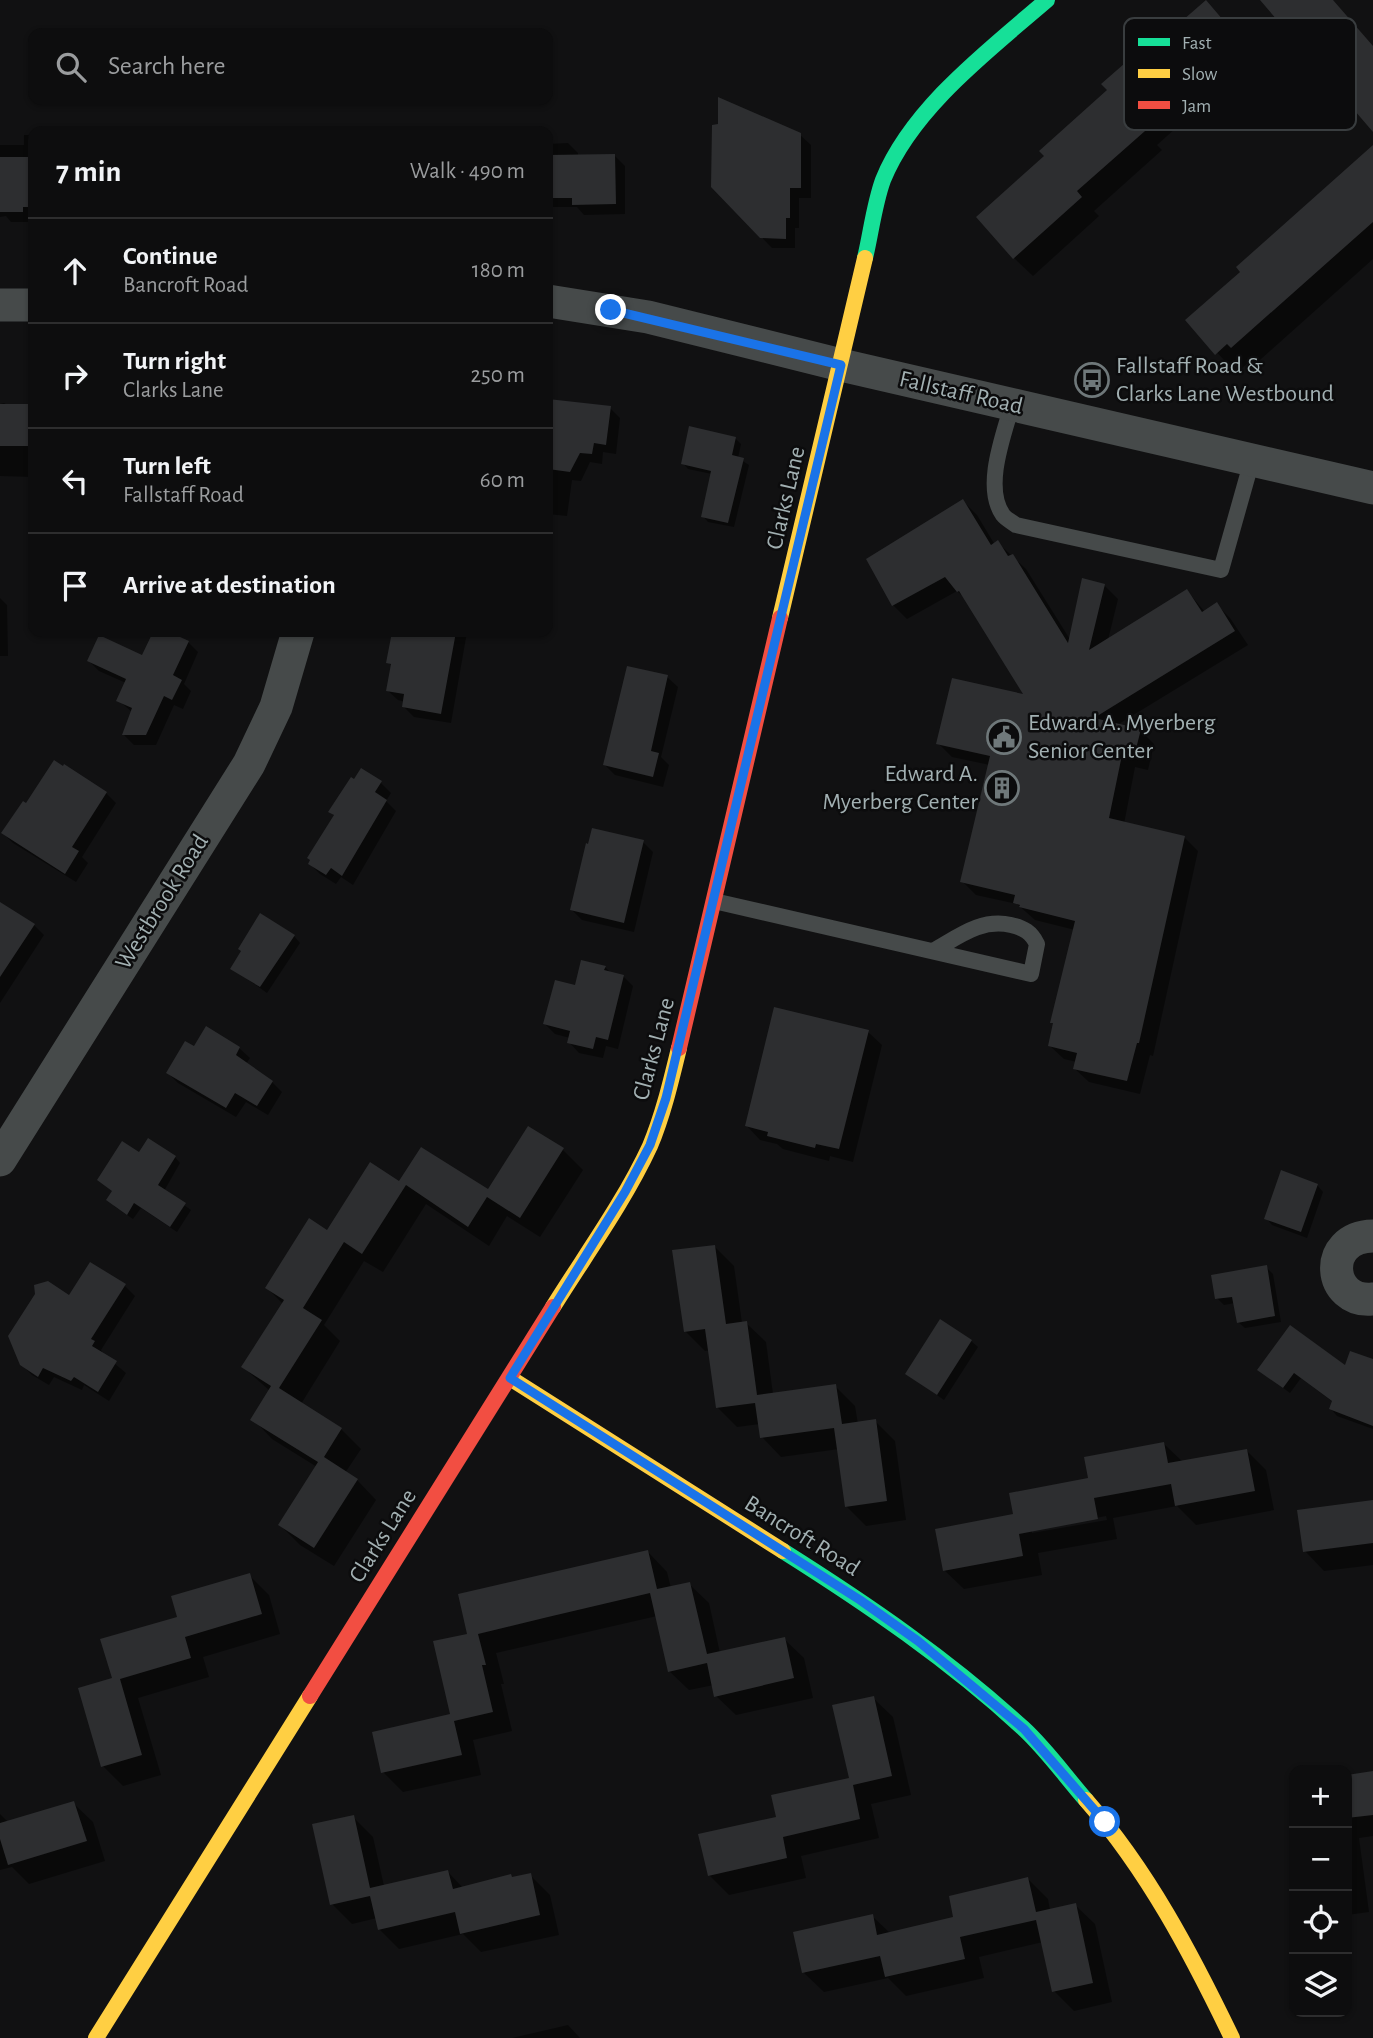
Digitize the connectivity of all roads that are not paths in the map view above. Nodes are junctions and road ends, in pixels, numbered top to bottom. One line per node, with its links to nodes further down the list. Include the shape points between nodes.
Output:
1 (1047, 0): 5 (street, Clarks Lane, via 961,74 922,116 898,151 883,181)
2 (553, 302): 5 (street, Fallstaff Road, via 648,317)
3 (0, 305): 4 (street)
4 (28, 305)
5 (841, 365): 6 (street, Fallstaff Road); 10 (street, Clarks Lane)
6 (1012, 405): 7 (street, Fallstaff Road); 7 (lane, via 995,470 995,495 1003,514 1016,526 1221,570)
7 (1252, 460): 8 (street, Fallstaff Road)
8 (1373, 488)
9 (297, 637): 12 (street, Westbrook Road, via 276,707 249,764)
10 (714, 901): 11 (lane); 15 (street, Clarks Lane, via 650,1145)
11 (933, 951): 11 (lane, via 1031,974 1037,944 1024,928 999,922 985,923)
12 (0, 1160)
13 (1373, 1236): 14 (street, via 1348,1242 1336,1265 1345,1290)
14 (1373, 1299)
15 (510, 1378): 16 (street, Clarks Lane); 17 (street, Bancroft Road, via 860,1600 918,1641 1024,1729 1105,1822 1155,1892)
16 (96, 2038)
17 (1232, 2038)

